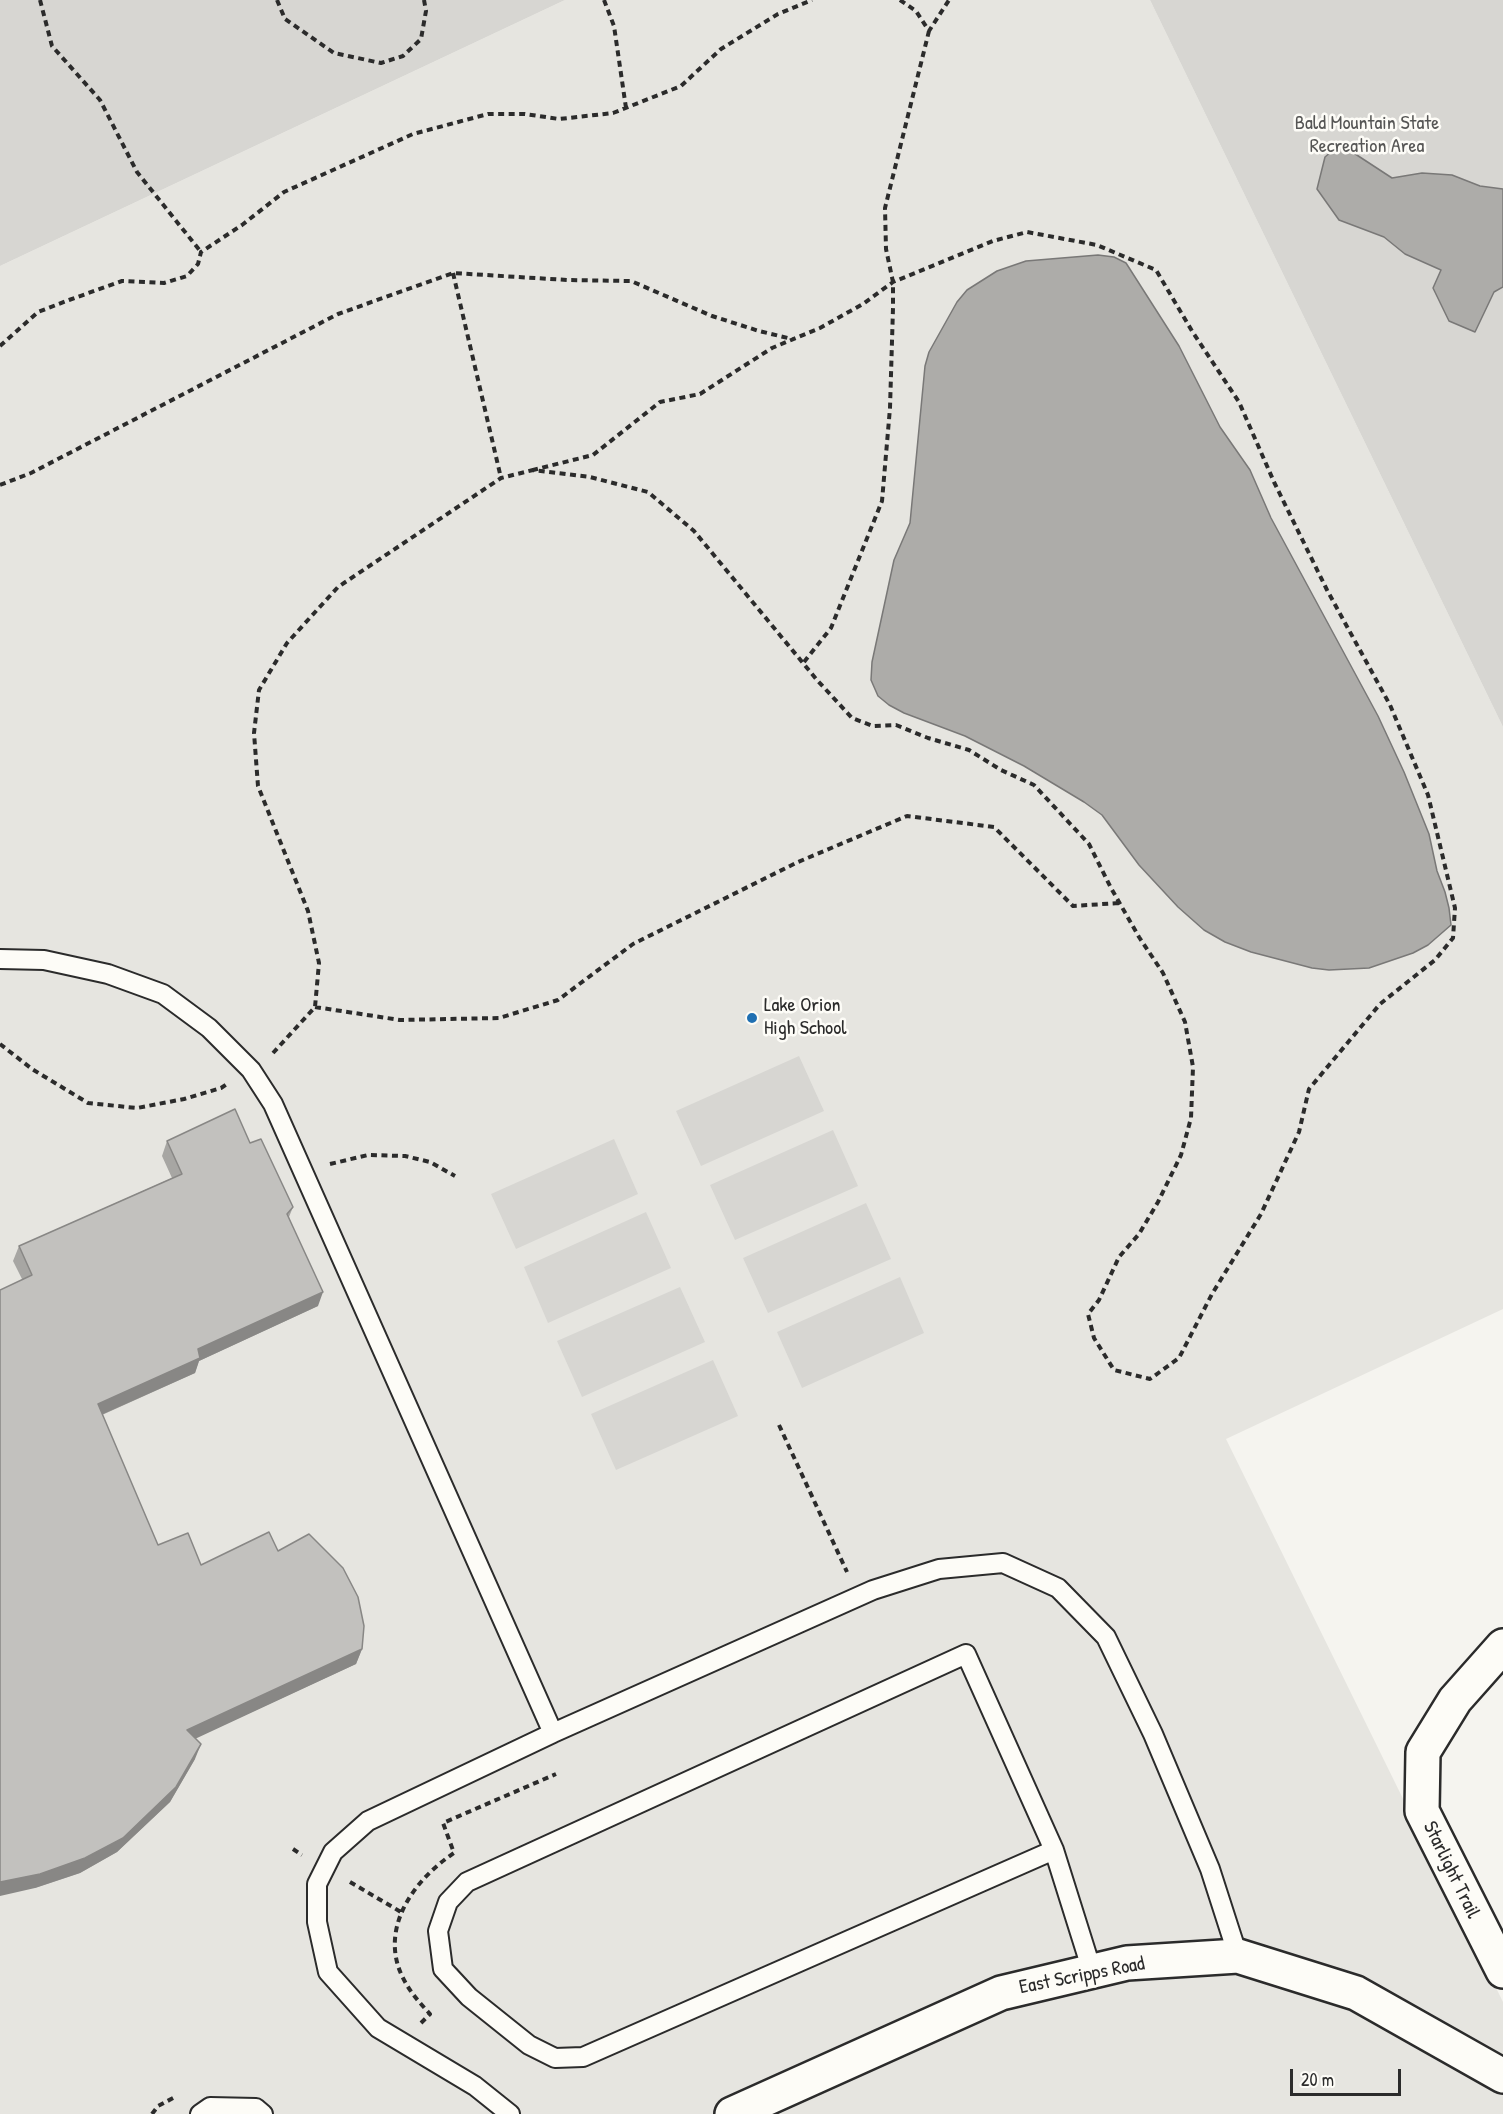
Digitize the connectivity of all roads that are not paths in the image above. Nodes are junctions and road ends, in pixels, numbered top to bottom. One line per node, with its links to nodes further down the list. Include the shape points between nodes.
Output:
1 (0, 959): 3 (lane, via 44,960 108,975 163,994 209,1028 251,1070 273,1104)
2 (1503, 1646): 7 (street, Starlight Trail, via 1455,1700 1423,1752 1422,1811)
3 (553, 1733): 5 (lane, via 873,1590 939,1569 1003,1563 1058,1588 1106,1637 1153,1734 1210,1869); 11 (lane, via 368,1821 333,1852 317,1884 317,1922 328,1972 378,2028 475,2086)
4 (1054, 1850): 4 (lane, via 966,1654 467,1882 448,1902 438,1931 443,1969 470,1997 529,2045 555,2058 583,2057); 6 (lane)
5 (1238, 1956): 6 (street, East Scripps Road, via 1127,1963); 8 (street, East Scripps Road, via 1356,1993)
6 (1092, 1971): 12 (street, East Scripps Road, via 1001,1993)
7 (1503, 1971)
8 (1503, 2076)
9 (200, 2114): 10 (lane, via 210,2107 256,2108)
10 (262, 2114)
11 (510, 2114)
12 (732, 2114)

